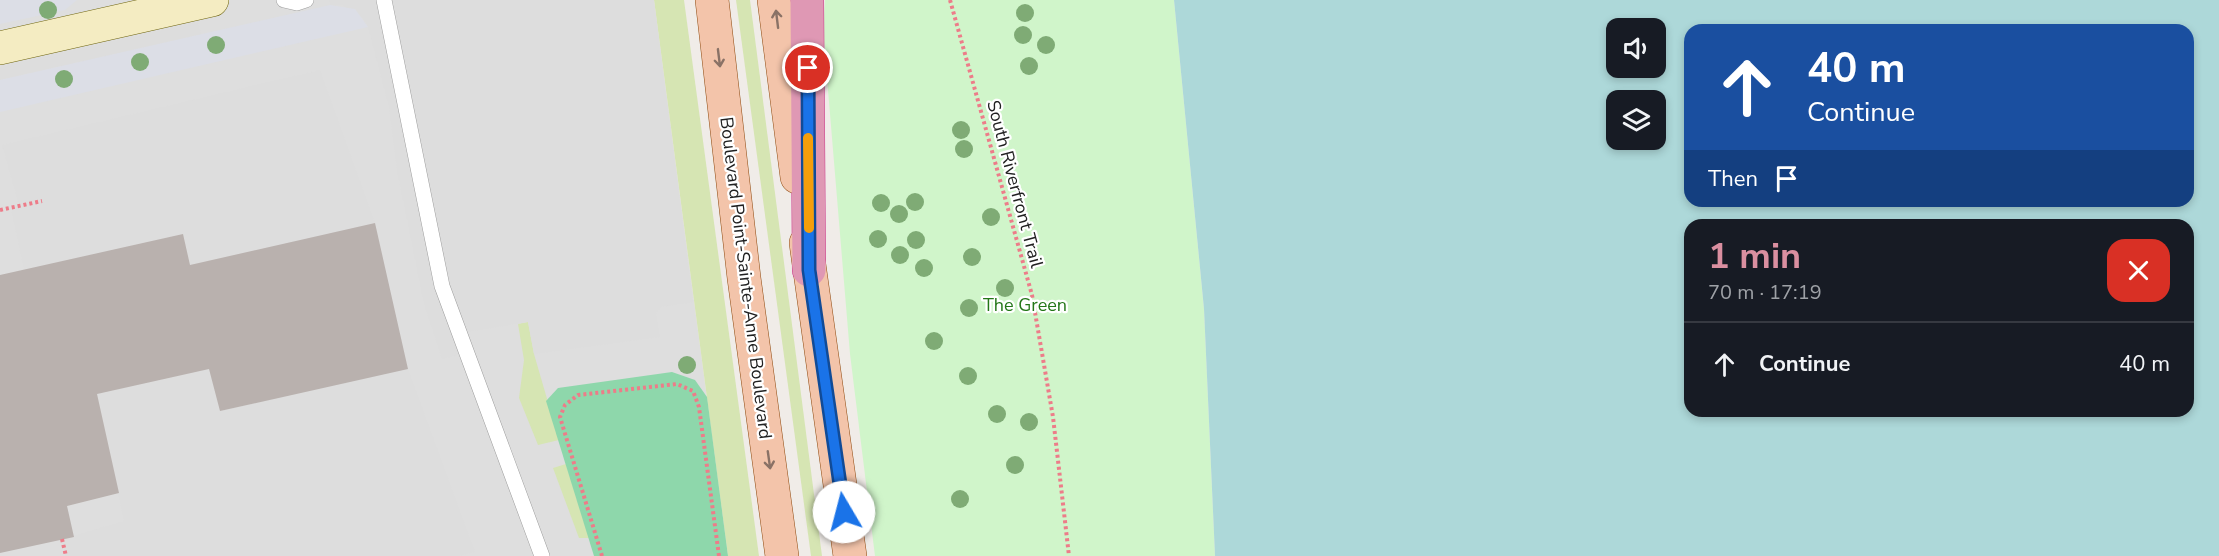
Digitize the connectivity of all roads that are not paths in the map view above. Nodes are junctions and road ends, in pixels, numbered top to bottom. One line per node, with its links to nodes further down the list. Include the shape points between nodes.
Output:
1 (212, 0): 8 (street)
2 (284, 0): 3 (lane)
3 (306, 0)
4 (384, 0): 10 (lane, via 442,286)
5 (712, 0): 11 (main road, Boulevard Point-Sainte-Anne Boulevard, one-way to 11)
6 (774, 0): 9 (main road, one-way to 6)
7 (807, 0): 9 (highway)
8 (0, 48)
9 (809, 270): 12 (main road)
10 (542, 556)
11 (782, 556)
12 (850, 556)

